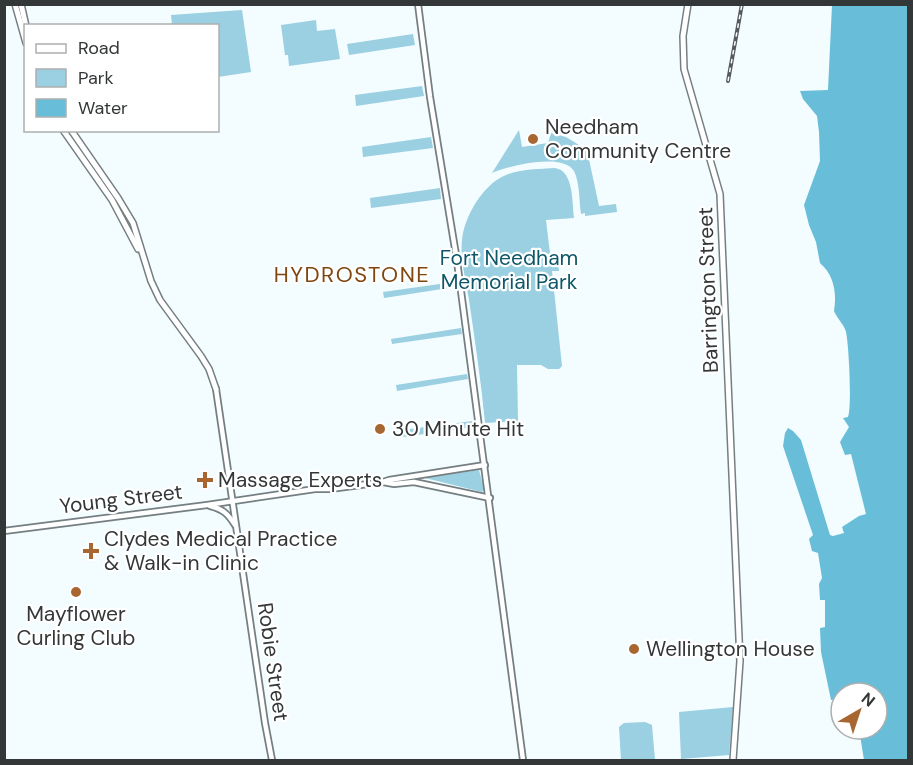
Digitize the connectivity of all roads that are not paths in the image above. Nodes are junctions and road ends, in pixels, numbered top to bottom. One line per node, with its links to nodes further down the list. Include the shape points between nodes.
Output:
1 (15, 4): 6 (main road)
2 (21, 4): 5 (main road)
3 (418, 4): 11 (main road)
4 (688, 4): 20 (main road, Barrington Street, via 683,36 684,69 720,195 740,661)
5 (26, 24)
6 (24, 36)
7 (64, 132): 9 (main road, via 117,207)
8 (72, 132): 9 (main road, via 133,224)
9 (147, 270): 10 (main road, via 160,300 209,369)
10 (216, 389): 14 (main road, Robie Street)
11 (485, 465): 12 (main road, Young Street); 13 (main road)
12 (383, 482): 13 (main road, Young Street, via 414,482); 14 (main road, Young Street)
13 (490, 498): 19 (main road)
14 (232, 501): 15 (main road, Young Street); 16 (main road, Robie Street)
15 (207, 505): 16 (main road, via 229,515); 17 (main road, Young Street)
16 (236, 526): 18 (main road, Robie Street)
17 (4, 531)
18 (272, 760)
19 (524, 760)
20 (733, 760)

